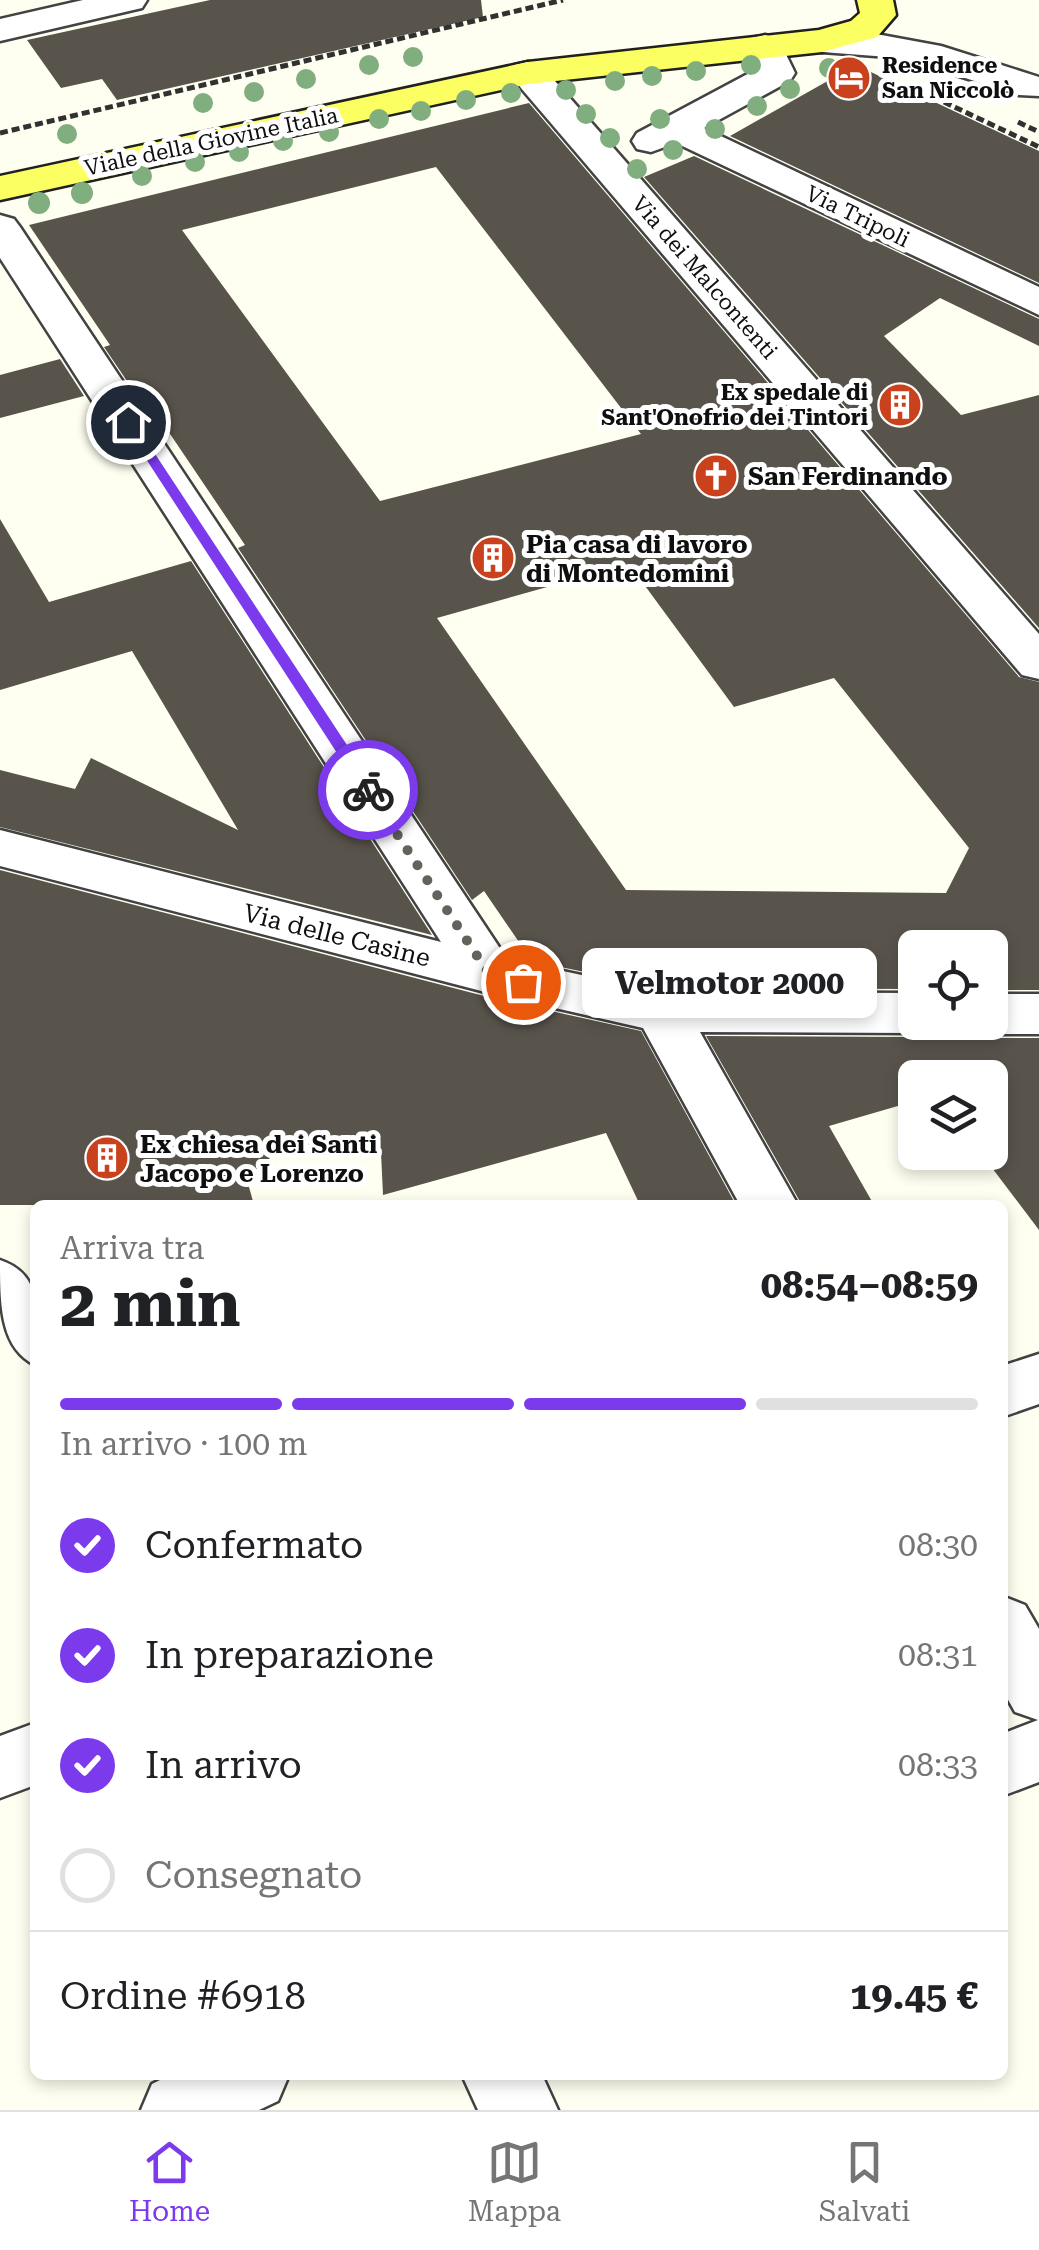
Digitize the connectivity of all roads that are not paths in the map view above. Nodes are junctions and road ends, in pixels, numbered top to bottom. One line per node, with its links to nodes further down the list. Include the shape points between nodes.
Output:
1 (129, 0): 3 (street)
2 (877, 0): 4 (main road, Viale della Giovine Italia, via 878,15 864,28); 7 (street)
3 (0, 30)
4 (822, 41): 5 (main road, Viale della Giovine Italia); 7 (street, via 902,47)
5 (765, 46): 6 (main road, Viale della Giovine Italia); 8 (street, via 777,73)
6 (528, 73): 9 (street, Via dei Malcontenti); 10 (main road, Viale della Giovine Italia)
7 (1035, 89)
8 (677, 129): 9 (street); 12 (street, Via Tripoli)
9 (604, 161): 13 (street, Via dei Malcontenti)
10 (0, 188)
11 (0, 226): 15 (street)
12 (1039, 303)
13 (1039, 663)
14 (0, 848): 15 (street, Via delle Casine)
15 (489, 974): 16 (street, Via delle Casine)
16 (661, 1012): 17 (street, Via delle Casine); 20 (street)
17 (898, 1014)
18 (1008, 1014): 19 (street)
19 (1039, 1014)
20 (766, 1200)
21 (0, 1284): 22 (street)
22 (30, 1332)
23 (1039, 1379): 24 (street)
24 (1008, 1390)
25 (1008, 1637): 26 (street)
26 (1039, 1692)
27 (1039, 1750): 29 (street)
28 (30, 1756): 30 (street)
29 (1008, 1763)
30 (0, 1768)
31 (241, 2080): 33 (street)
32 (502, 2080): 34 (street)
33 (178, 2110)
34 (521, 2110)

